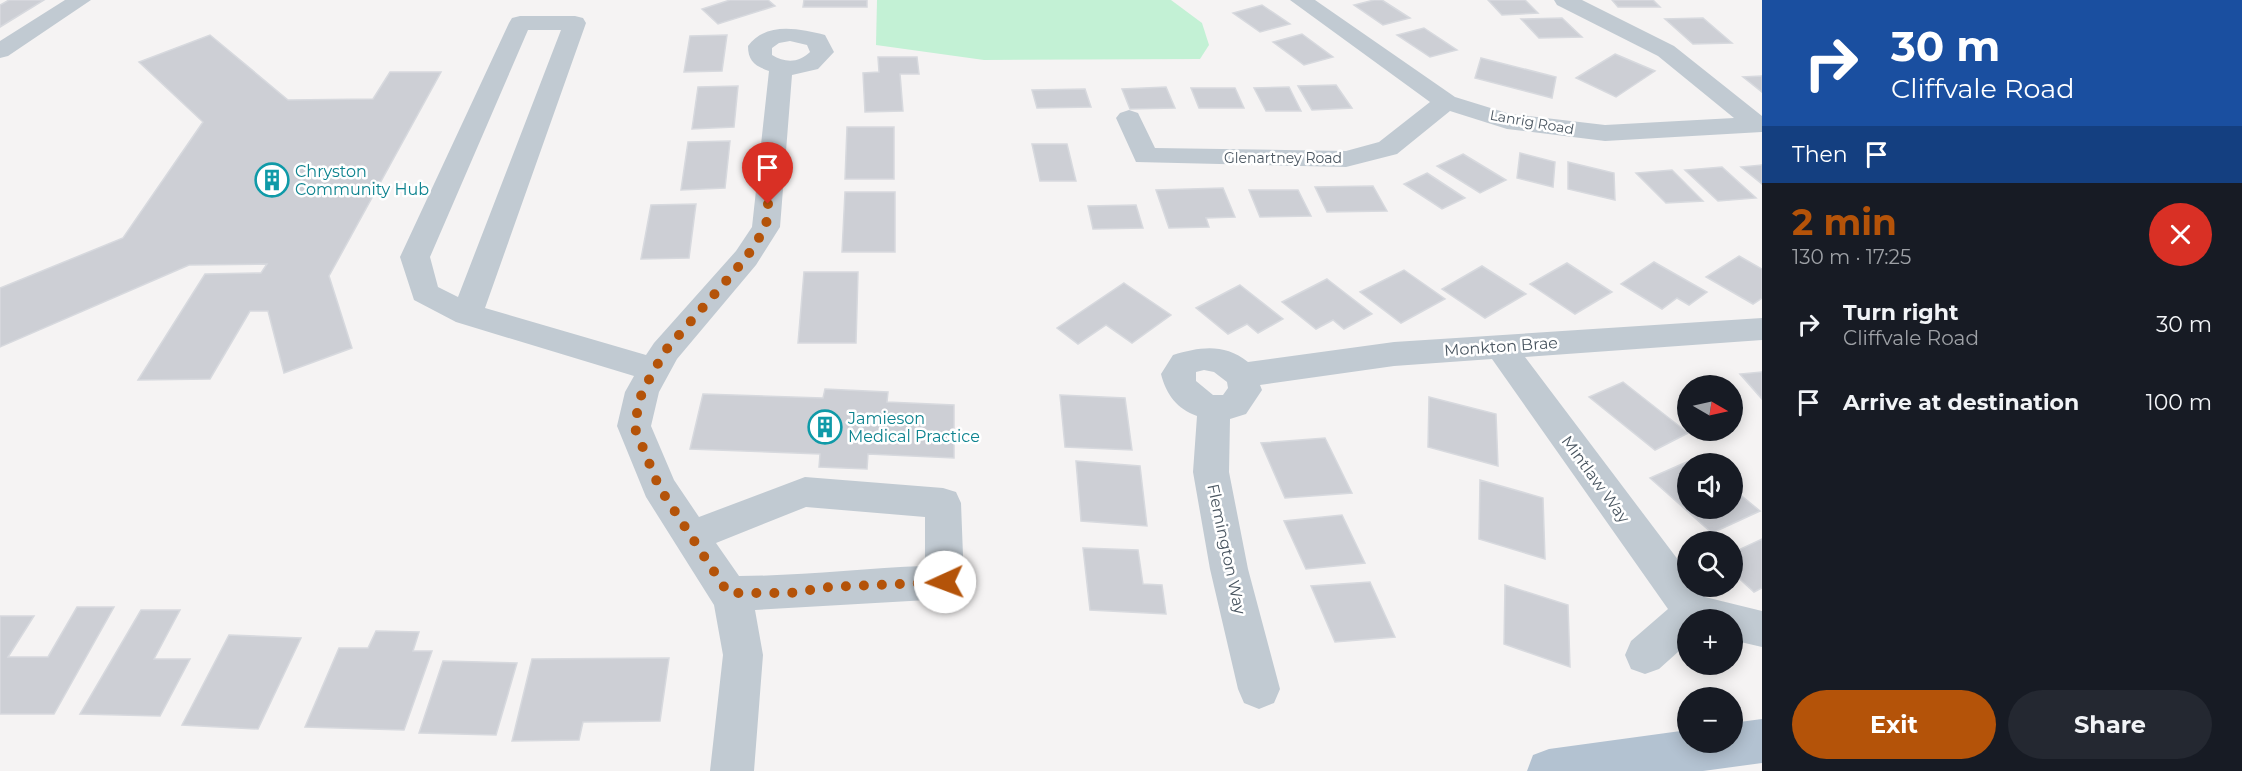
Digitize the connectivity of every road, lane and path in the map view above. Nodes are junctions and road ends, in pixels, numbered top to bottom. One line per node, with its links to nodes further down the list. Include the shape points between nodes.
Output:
1 (80, 0): 4 (street)
2 (1301, 0): 6 (street, Lanrig Road)
3 (1565, 0): 8 (street, via 1666,51)
4 (0, 51)
5 (781, 67): 12 (street, via 766,227 746,258 665,351)
6 (1446, 102): 7 (street, Glenartney Road, via 1388,148 1346,159 1145,156); 8 (street, Lanrig Road, via 1507,121 1605,133)
7 (1129, 118)
8 (1760, 124)
9 (467, 315): 9 (street, via 425,293 415,257 520,23 575,23); 12 (street)
10 (1762, 330): 11 (street, Monkton Brae)
11 (1499, 345): 13 (street, Monkton Brae, via 1394,354); 17 (street, Mintlaw Way)
12 (655, 370): 15 (street, via 642,392 634,426 659,487)
13 (1241, 375): 14 (street, via 1243,398 1227,408); 14 (street, via 1225,363 1204,358 1179,369 1178,384 1188,397)
14 (1214, 408): 22 (street, Flemington Way, via 1211,472 1229,569)
15 (691, 536): 16 (street); 16 (street, via 805,492 943,503 945,582 830,587 790,593)
16 (728, 593): 24 (street, via 733,600 742,655)
17 (1703, 609)
18 (1743, 625): 19 (street)
19 (1762, 629)
20 (1677, 635): 21 (street, Mintlaw Way)
21 (1645, 655)
22 (1259, 689)
23 (1762, 741): 25 (main road)
24 (732, 771)
25 (1549, 771)

